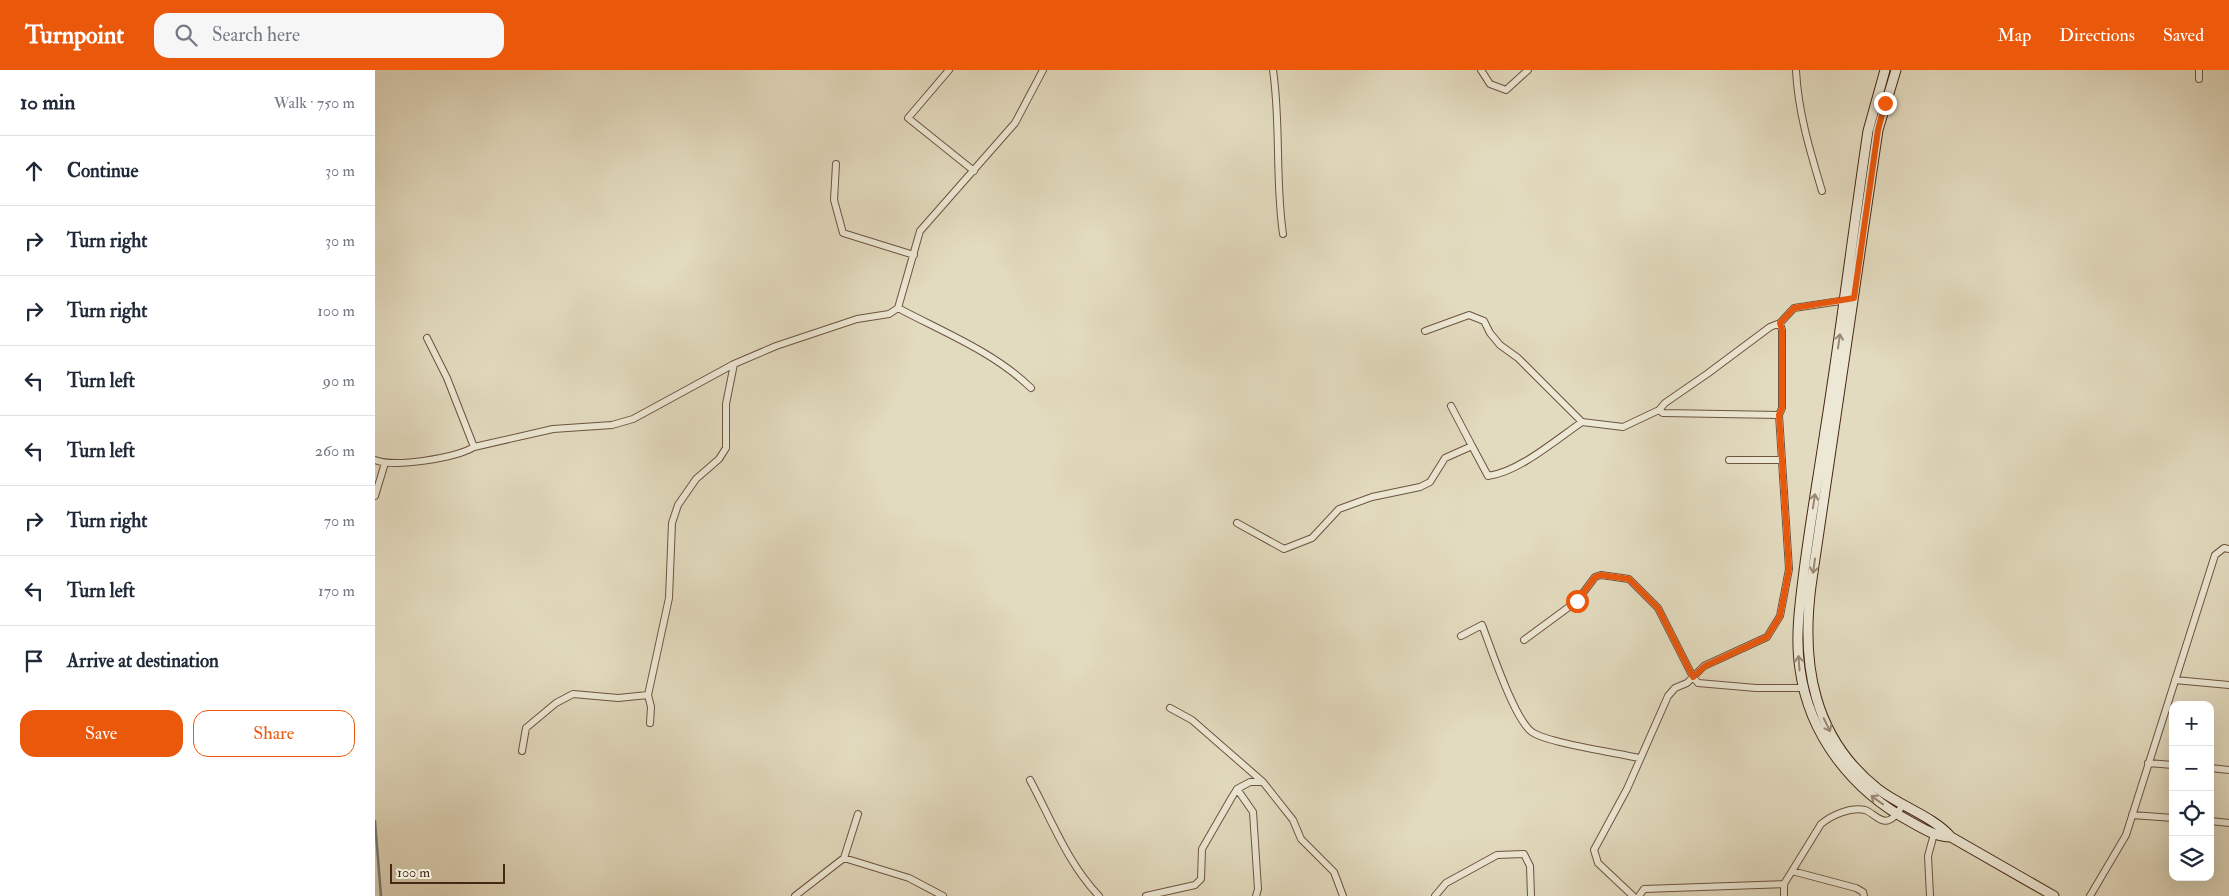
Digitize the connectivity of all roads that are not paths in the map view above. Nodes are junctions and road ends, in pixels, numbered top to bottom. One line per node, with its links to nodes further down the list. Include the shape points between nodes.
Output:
1 (949, 70): 12 (street, via 907,118)
2 (1043, 70): 12 (street, via 1015,123)
3 (1273, 70): 14 (street, via 1279,106 1278,197)
4 (1481, 70): 5 (street, via 1489,84 1506,90)
5 (1528, 70)
6 (1797, 70): 13 (street, via 1797,93)
7 (1885, 70): 17 (main road, via 1868,131)
8 (1896, 70): 16 (main road, via 1878,130)
9 (2199, 70): 10 (street)
10 (2199, 79)
11 (835, 164): 15 (street, via 834,200 843,233)
12 (974, 171): 15 (street, via 920,231)
13 (1822, 191)
14 (1283, 234)
15 (914, 255): 18 (street)
16 (1854, 298): 17 (street); 55 (main road, one-way to 55, via 1811,586 1808,661 1816,700 1836,742)
17 (1845, 300): 19 (street, via 1794,308); 42 (main road, one-way to 17, via 1799,668 1801,590)
18 (898, 308): 22 (street, via 889,314 857,319 776,346); 23 (street, via 991,357)
19 (1780, 323): 25 (street, via 1665,402); 26 (street, via 1782,408)
20 (1425, 331): 27 (street, via 1469,315 1484,321 1500,345 1518,358)
21 (427, 338): 28 (street)
22 (734, 364): 28 (street, via 633,419 612,425 553,429); 43 (street, via 727,404 726,448 719,459 696,479 678,505 672,523 669,598)
23 (1031, 388)
24 (1451, 406): 29 (street)
25 (1659, 410): 26 (street); 27 (street, via 1623,427)
26 (1779, 415): 32 (street)
27 (1582, 422): 29 (street, via 1499,475 1489,476)
28 (474, 446): 33 (street, via 435,458)
29 (1472, 446): 35 (street, via 1445,458 1429,482 1420,487 1372,497 1339,510 1312,538 1284,549)
30 (375, 460): 33 (street)
31 (1729, 460): 32 (street)
32 (1781, 460): 39 (street, via 1789,569 1780,616 1767,637 1705,666)
33 (385, 464): 34 (street)
34 (375, 496)
35 (1237, 523)
36 (2229, 549): 40 (street, via 2224,548 2215,555)
37 (1461, 636): 47 (street, via 1482,625 1515,707 1532,732 1548,739)
38 (1524, 640): 39 (street, via 1577,601 1595,577 1629,579 1658,608)
39 (1693, 677): 42 (street, via 1698,682 1718,686); 47 (street, via 1668,696)
40 (2175, 680): 41 (street); 48 (street)
41 (2229, 685)
42 (1804, 688): 55 (main road, one-way to 42, via 1862,788 1830,750 1813,719)
43 (648, 695): 45 (street); 46 (street, via 618,698 573,694 556,703 526,728)
44 (1170, 708): 53 (street, via 1192,720)
45 (650, 723)
46 (522, 751)
47 (1639, 758): 74 (street, via 1627,789 1594,850 1598,863)
48 (2148, 763): 49 (street); 57 (street)
49 (2169, 765)
50 (2214, 768): 51 (street)
51 (2229, 770)
52 (1030, 780): 70 (street, via 1075,866)
53 (1263, 782): 54 (street, via 1250,782); 72 (street, via 1293,820 1301,840 1334,872)
54 (1237, 789): 66 (street, via 1202,849 1201,879 1195,885); 71 (street, via 1253,812 1258,889)
55 (1899, 810): 61 (main road); 62 (main road, via 1944,829); 64 (street, via 1885,821 1865,810 1850,810 1829,817 1821,824)
56 (858, 814): 63 (street)
57 (2132, 815): 58 (street); 80 (street, via 2126,835)
58 (2169, 818)
59 (2214, 821): 60 (street)
60 (2229, 823)
61 (1934, 834): 62 (main road); 78 (street, via 1928,856)
62 (1951, 837): 79 (main road)
63 (844, 858): 68 (street); 69 (street, via 909,878)
64 (1792, 871): 65 (street); 77 (street, via 1856,888)
65 (1784, 884): 75 (street, via 1644,889); 76 (street)
66 (1150, 895)
67 (1438, 895): 73 (street, via 1446,883 1497,855 1524,854 1530,866)
68 (795, 896)
69 (943, 896)
70 (1099, 896)
71 (1255, 896)
72 (1343, 896)
73 (1531, 896)
74 (1633, 896)
75 (1639, 896)
76 (1784, 896)
77 (1864, 896)
78 (1930, 896)
79 (2054, 896)
80 (2090, 896)

